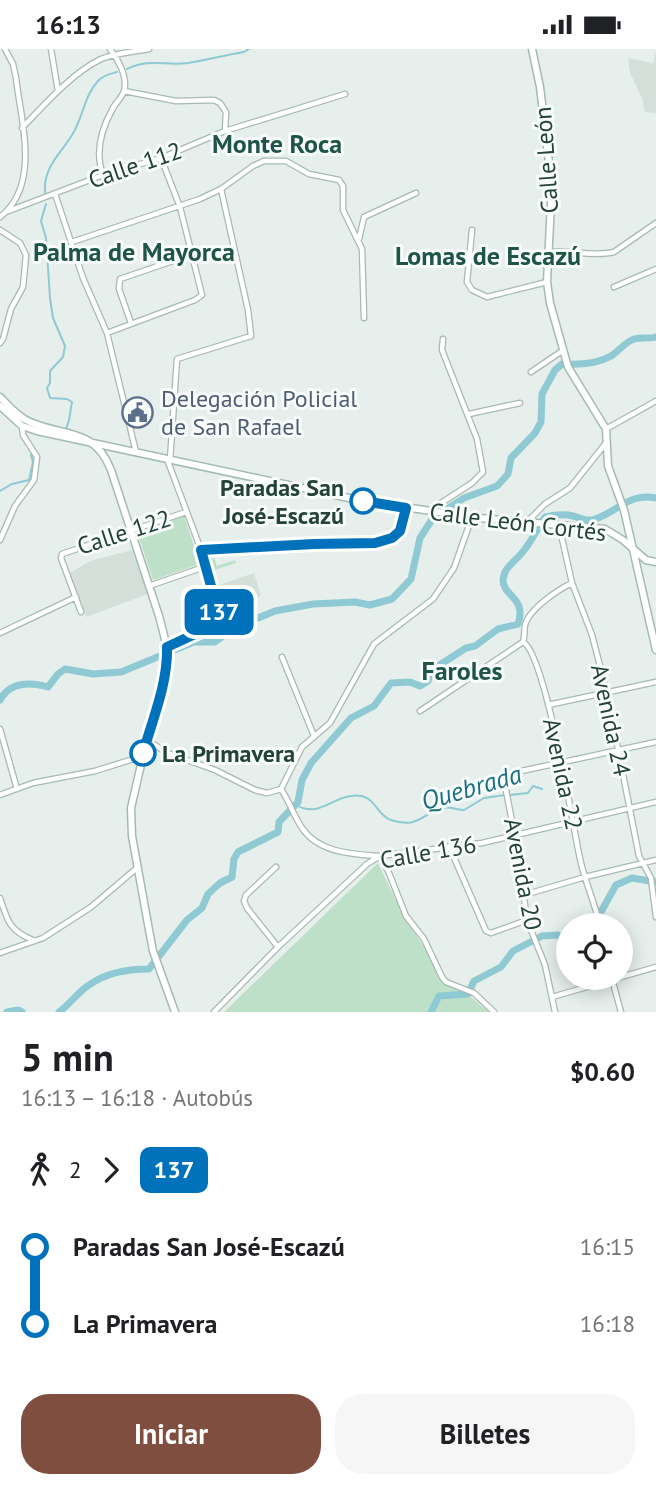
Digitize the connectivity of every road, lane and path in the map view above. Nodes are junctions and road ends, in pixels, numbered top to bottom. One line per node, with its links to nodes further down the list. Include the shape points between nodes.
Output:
1 (5, 49): 10 (street, via 13,64)
2 (51, 49): 7 (street)
3 (110, 49): 6 (street)
4 (149, 49): 6 (street)
5 (532, 49): 27 (main road, Calle León, via 549,163)
6 (114, 55): 7 (street, via 92,64); 8 (street)
7 (58, 91): 10 (street)
8 (124, 91): 11 (street, via 176,101 214,100 226,112); 13 (street, via 112,109 98,150)
9 (345, 94): 11 (street, Calle 112)
10 (22, 128): 17 (street, via 26,172)
11 (225, 131): 12 (street, Calle 112)
12 (161, 158): 13 (street, Calle 112); 19 (street)
13 (103, 175): 16 (street, Calle 112)
14 (222, 189): 19 (street); 25 (street, via 253,166 281,160 309,174 339,180 346,220); 53 (street, via 251,336 177,359)
15 (416, 193): 25 (street, via 364,217)
16 (55, 194): 18 (street, Calle 112); 26 (street)
17 (17, 195): 18 (street); 20 (street)
18 (25, 206): 20 (street, Calle 112)
19 (180, 207): 26 (street); 29 (street)
20 (6, 212): 21 (street)
21 (0, 217)
22 (656, 223): 27 (street, via 607,254)
23 (0, 230): 38 (street, via 20,243 26,255 23,287 10,309)
24 (472, 230): 30 (street)
25 (359, 240): 34 (street)
26 (72, 242): 36 (street)
27 (550, 252): 32 (main road, Calle León)
28 (428, 253): 30 (street)
29 (192, 254): 35 (street, via 202,290 199,298); 35 (street, via 118,283)
30 (469, 256): 32 (street, via 468,286 487,296)
31 (656, 269): 33 (street)
32 (547, 282): 39 (main road, Calle León)
33 (614, 287)
34 (365, 318)
35 (131, 323): 36 (street)
36 (107, 333): 51 (street)
37 (443, 339): 44 (street, via 442,350)
38 (0, 343)
39 (562, 351): 40 (street); 46 (main road, Calle León)
40 (531, 372)
41 (0, 401): 45 (main road, Calle León Cortés); 48 (main road, Calle León Cortés, via 26,420)
42 (656, 401): 46 (street)
43 (520, 403): 44 (street)
44 (469, 414): 56 (street, via 482,472)
45 (22, 426): 47 (main road, Calle León Cortés); 65 (street, via 37,457 34,480 15,506)
46 (606, 429): 49 (main road)
47 (85, 443): 48 (main road, Calle León Cortés); 52 (main road)
48 (93, 443): 50 (main road, Calle León Cortés); 52 (main road)
49 (606, 443): 58 (street, via 570,488); 64 (main road)
50 (124, 450): 51 (main road, Calle León Cortés); 54 (main road, via 114,455)
51 (136, 453): 53 (main road, Calle León Cortés)
52 (104, 455): 54 (main road)
53 (168, 459): 55 (main road, Calle León Cortés); 57 (street)
54 (111, 470): 63 (main road)
55 (406, 508): 56 (main road, Calle León Cortés); 67 (street, via 400,531 375,543)
56 (431, 511): 59 (main road, Calle León Cortés)
57 (186, 512): 63 (street, Calle 122); 67 (street)
58 (534, 515): 60 (street); 61 (main road)
59 (472, 517): 60 (main road, Calle León Cortés); 87 (street, via 454,568 433,599 374,644 330,723)
60 (526, 522): 61 (main road, Calle León Cortés)
61 (539, 523): 62 (main road, Calle León Cortés)
62 (559, 525): 64 (main road, Calle León Cortés, via 604,529); 72 (street, Avenida 24)
63 (130, 530): 73 (main road); 74 (street, Calle 122, via 62,554)
64 (627, 538): 66 (main road, Calle León Cortés)
65 (0, 540)
66 (634, 547): 68 (main road, Calle León Cortés); 71 (main road)
67 (201, 550): 70 (street)
68 (646, 560): 69 (main road); 71 (main road)
69 (656, 562)
70 (207, 566): 73 (street); 79 (street, via 221,622)
71 (637, 566): 76 (main road)
72 (572, 583): 78 (street, via 560,588 529,617); 83 (street, Avenida 24)
73 (149, 586): 79 (main road)
74 (76, 597): 75 (street); 77 (street)
75 (81, 612)
76 (653, 624): 80 (main road)
77 (0, 633)
78 (523, 642): 84 (street, Avenida 22, via 535,658); 85 (street)
79 (167, 649): 88 (main road, via 161,694)
80 (656, 650)
81 (282, 657): 87 (street)
82 (656, 683): 83 (street)
83 (607, 694): 84 (street); 90 (street, Avenida 24)
84 (548, 705): 92 (street, Avenida 22)
85 (420, 711)
86 (0, 729): 93 (street)
87 (314, 736): 94 (street, via 302,747)
88 (147, 739): 91 (main road); 94 (street, via 165,752 255,790)
89 (656, 742): 90 (street)
90 (619, 751): 92 (street); 97 (street, Avenida 24)
91 (142, 756): 93 (street); 106 (main road, via 131,808)
92 (561, 763): 98 (street, Avenida 22); 99 (street, Avenida 20, via 503,775)
93 (17, 789): 95 (street)
94 (281, 789): 101 (street, via 312,841)
95 (0, 795)
96 (656, 802): 97 (street, Calle 136)
97 (630, 808): 98 (street, Calle 136); 104 (street, Avenida 24)
98 (573, 821): 99 (street, Calle 136); 108 (street, Avenida 22)
99 (515, 834): 100 (street, Calle 136); 109 (street, Avenida 20)
100 (449, 846): 102 (street, Calle 136); 113 (street, via 486,931)
101 (363, 855): 102 (street); 105 (street)
102 (380, 856): 105 (street, Calle 136); 124 (street, via 406,916 424,939 442,977 474,993)
103 (656, 860): 104 (street)
104 (643, 862): 108 (street); 112 (street, Avenida 24, via 651,878)
105 (367, 864): 115 (street, Calle 136)
106 (138, 867): 114 (street, via 91,907); 122 (main road, via 153,951)
107 (276, 867): 115 (street, via 244,901)
108 (585, 877): 109 (street); 111 (street, Avenida 22)
109 (524, 895): 113 (street, Avenida 20)
110 (0, 898): 114 (street, via 10,926)
111 (597, 913)
112 (656, 917)
113 (527, 920): 121 (street, Avenida 20)
114 (36, 942): 116 (street)
115 (278, 947): 123 (street, Calle 136)
116 (0, 953)
117 (656, 967): 118 (street)
118 (633, 973)
119 (576, 990): 121 (street)
120 (618, 990): 126 (street)
121 (552, 997): 125 (street, Avenida 20)
122 (175, 1012)
123 (214, 1012)
124 (494, 1012)
125 (555, 1012)
126 (621, 1012)

